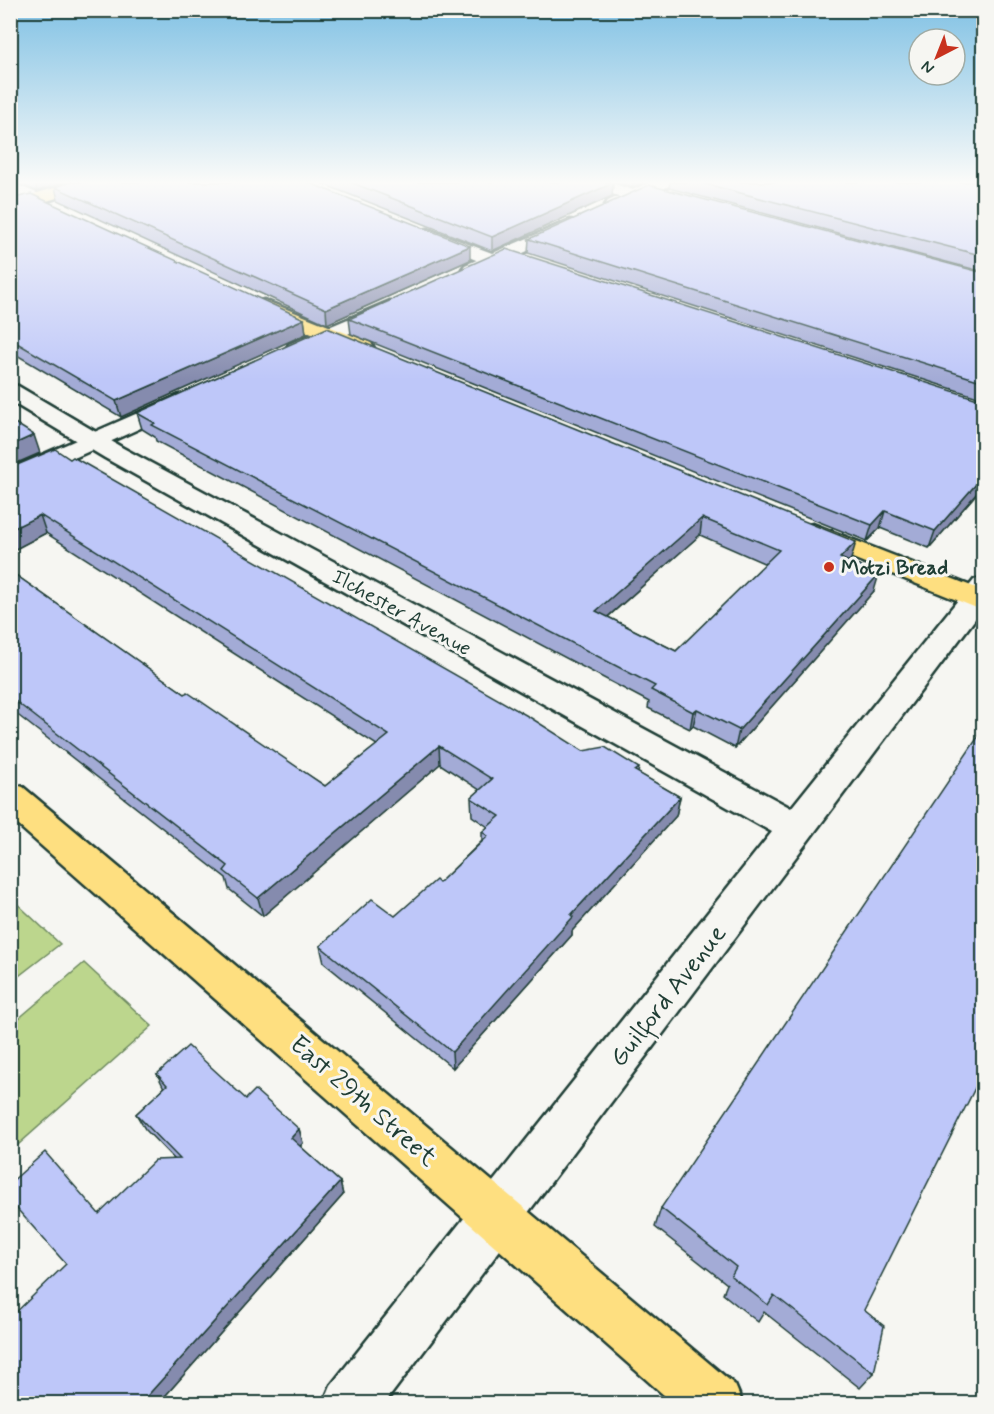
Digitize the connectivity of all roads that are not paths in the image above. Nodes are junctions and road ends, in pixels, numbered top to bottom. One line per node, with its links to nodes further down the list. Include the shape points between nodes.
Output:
1 (472, 248): 3 (street)
2 (521, 248): 3 (street)
3 (500, 257): 4 (street); 5 (street)
4 (539, 265)
5 (455, 277)
6 (243, 296): 8 (main road)
7 (404, 300): 8 (street)
8 (329, 334): 9 (main road); 10 (street)
9 (383, 356)
10 (274, 359)
11 (10, 391): 13 (street, Ilchester Avenue)
12 (201, 392): 13 (street)
13 (93, 441): 14 (street); 18 (street, Ilchester Avenue)
14 (10, 479)
15 (789, 523): 16 (main road)
16 (981, 595): 18 (street, Guilford Avenue)
17 (10, 797): 19 (main road, East 29th Street)
18 (796, 828): 19 (street, Guilford Avenue)
19 (496, 1216): 20 (street, Guilford Avenue); 21 (main road, East 29th Street)
20 (350, 1404)
21 (716, 1404)

